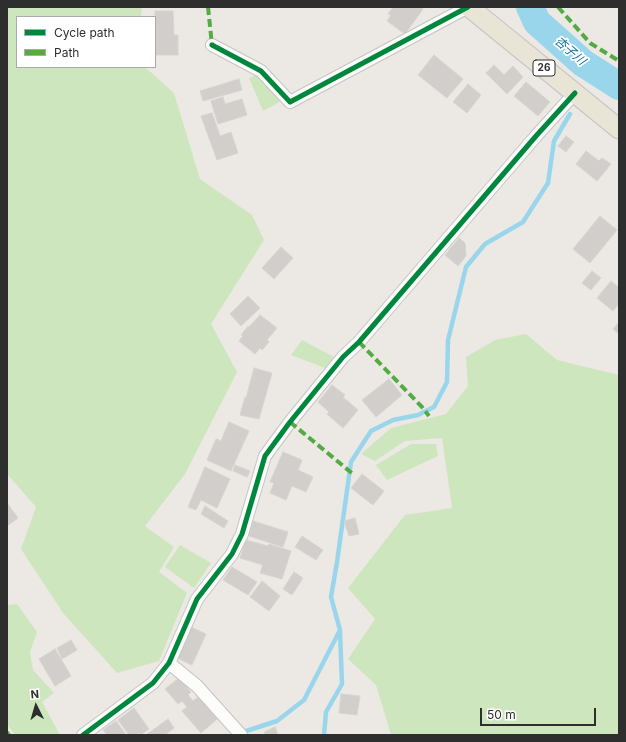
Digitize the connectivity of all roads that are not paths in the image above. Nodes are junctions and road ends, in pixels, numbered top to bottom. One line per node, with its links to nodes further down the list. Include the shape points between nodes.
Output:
1 (469, 7): 2 (street, via 290,102 261,71); 3 (main road, 26)
2 (212, 45)
3 (575, 94): 4 (main road, 26); 5 (street, via 343,357 265,456 242,534 232,554 197,599)
4 (619, 129)
5 (169, 663): 6 (street, via 197,686); 7 (street, via 153,682)
6 (237, 730)
7 (83, 735)

